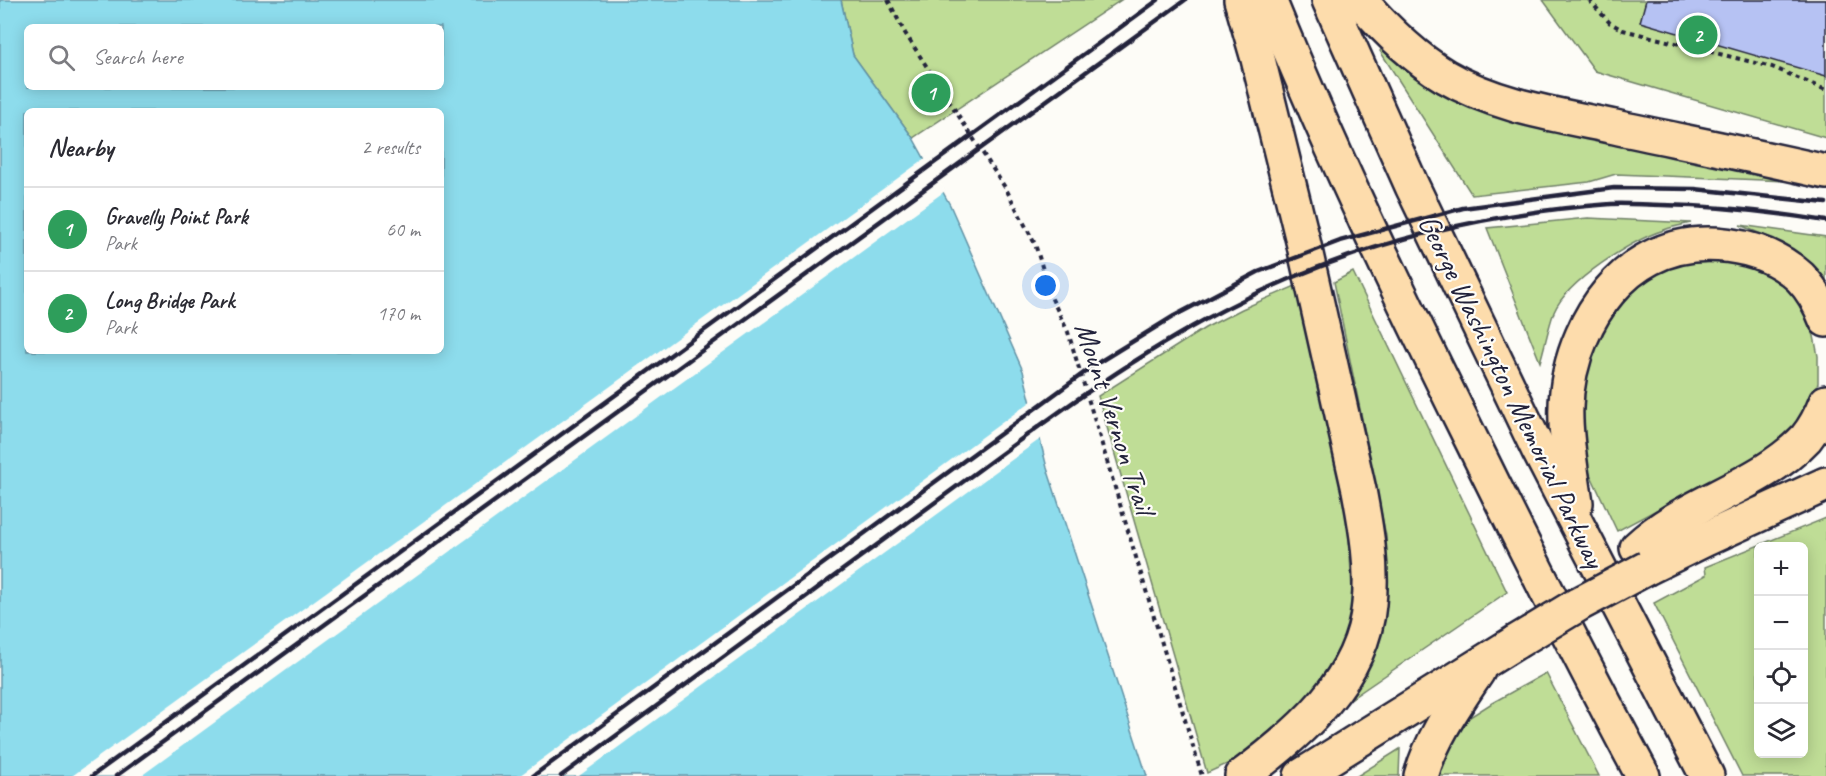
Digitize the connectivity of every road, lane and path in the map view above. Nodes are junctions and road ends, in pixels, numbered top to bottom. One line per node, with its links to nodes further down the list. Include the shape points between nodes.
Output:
1 (888, 0): 16 (path, Mount Vernon Trail, via 905,33 1006,189 1035,244 1052,299 1068,332)
2 (1240, 0): 15 (highway, via 1300,230 1359,490 1371,581 1364,631 1348,671 1300,728)
3 (1269, 0): 19 (highway, George Washington Memorial Parkway, via 1325,133 1451,398)
4 (1329, 0): 12 (highway, George Washington Memorial Parkway, via 1416,196)
5 (1360, 0): 8 (highway, via 1419,59 1478,92 1549,113)
6 (1589, 0): 7 (path, via 1610,23 1623,30 1772,67)
7 (1826, 90)
8 (1826, 172)
9 (1826, 320): 12 (highway, via 1802,279 1787,266 1745,248 1698,245 1671,249 1628,272 1594,313 1568,380 1565,432)
10 (1826, 402): 13 (highway, via 1819,419 1790,452 1652,534)
11 (1826, 484): 13 (highway, via 1706,538)
12 (1580, 531): 20 (highway, George Washington Memorial Parkway)
13 (1642, 558): 14 (highway, bridge, via 1579,604)
14 (1484, 662): 17 (highway); 18 (highway, via 1444,724)
15 (1249, 770)
16 (1202, 776)
17 (1301, 776)
18 (1421, 776)
19 (1644, 776)
20 (1707, 776)

